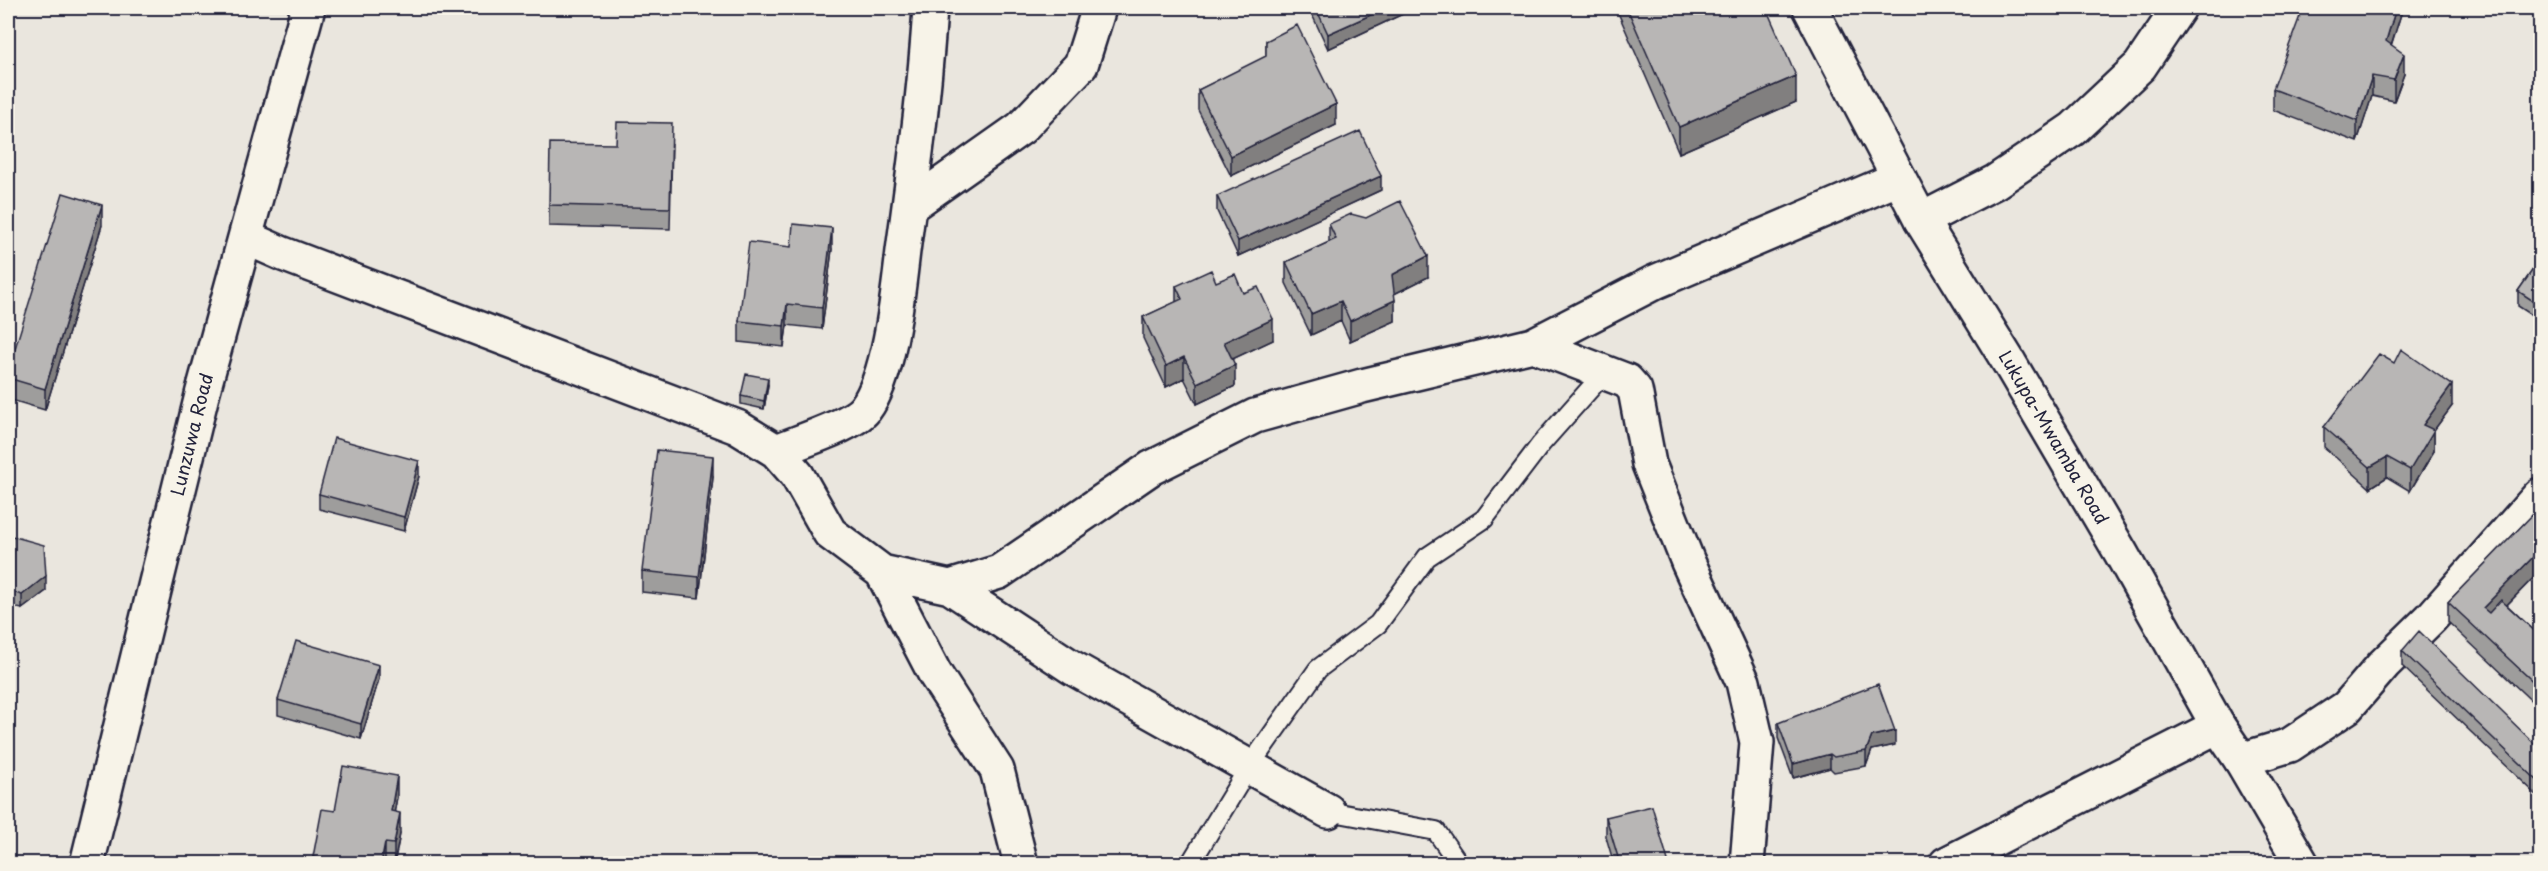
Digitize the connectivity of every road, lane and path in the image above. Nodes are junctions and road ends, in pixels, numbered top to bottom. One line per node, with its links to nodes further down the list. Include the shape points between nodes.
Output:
1 (308, 8): 9 (street, Lunzuwa Road)
2 (930, 8): 7 (street, via 925,87)
3 (1099, 8): 7 (street, via 1081,65 1021,128)
4 (1810, 8): 6 (street, Lukupa-Mwamba Road)
5 (2179, 8): 8 (street, via 2140,66 2073,129 1995,182)
6 (1899, 178): 8 (street, Lukupa-Mwamba Road); 10 (street, via 1655,282)
7 (909, 207): 12 (street, via 881,380 864,410 838,426)
8 (1922, 220): 16 (street, Lukupa-Mwamba Road, via 2103,523)
9 (247, 238): 12 (street, via 737,427); 20 (street, Lunzuwa Road, via 203,392)
10 (1533, 345): 11 (street); 15 (street, via 1255,416 1151,468 999,572)
11 (1605, 372): 18 (lane, via 1484,519 1427,557 1378,624 1318,669); 24 (street, via 1627,381 1635,390 1649,464 1743,682 1757,742)
12 (776, 451): 14 (street, via 797,475 830,533)
13 (2541, 495): 17 (street, via 2347,707 2290,746)
14 (882, 572): 15 (street); 21 (street, via 935,674 997,770)
15 (950, 587): 18 (street, via 1073,668)
16 (2217, 726): 17 (street, Lukupa-Mwamba Road); 25 (street)
17 (2241, 760): 26 (street, Lukupa-Mwamba Road)
18 (1249, 767): 19 (street); 22 (lane)
19 (1328, 811): 23 (lane, via 1436,831)
20 (87, 864)
21 (1020, 864)
22 (1190, 864)
23 (1459, 864)
24 (1747, 864)
25 (1946, 864)
26 (2302, 864)

